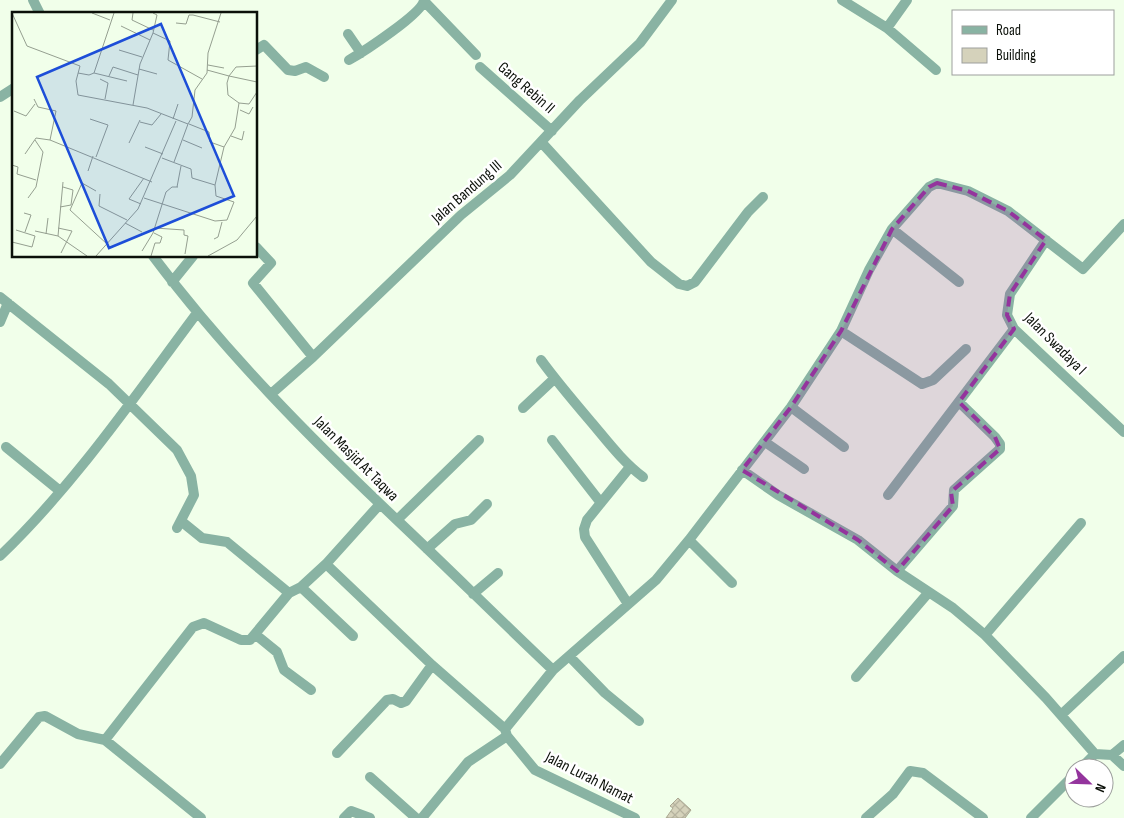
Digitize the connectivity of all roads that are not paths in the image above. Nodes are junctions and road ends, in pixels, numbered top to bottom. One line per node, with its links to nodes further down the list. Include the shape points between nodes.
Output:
1 (34, 0): 6 (street)
2 (672, 0): 18 (street, Jalan Bandung III, via 640,43)
3 (842, 0): 7 (street)
4 (906, 0): 7 (street)
5 (425, 1): 10 (street, via 396,29); 11 (street)
6 (39, 12)
7 (887, 28): 14 (street)
8 (348, 34): 10 (street)
9 (258, 49): 15 (street, via 264,45 288,70 306,67)
10 (361, 53): 12 (street)
11 (476, 55)
12 (349, 60)
13 (480, 67): 18 (street, Gang Rebin II)
14 (936, 70)
15 (324, 77)
16 (12, 89): 17 (street)
17 (0, 97)
18 (552, 131): 19 (street, Jalan Bandung III)
19 (542, 143): 20 (street, via 651,262 679,284 687,286 694,282); 35 (street, Jalan Bandung III)
20 (763, 197)
21 (1124, 224): 23 (street, via 1083,269)
22 (892, 229): 23 (street, via 928,188 938,183 968,192 1008,211); 28 (street); 33 (street)
23 (1046, 240): 32 (street, Jalan Swadaya I, via 1010,294 1007,315)
24 (258, 250): 35 (street, via 271,263 253,283)
25 (154, 258): 27 (street, Jalan Masjid At Taqwa)
26 (191, 258): 27 (street)
27 (172, 282): 30 (street, Jalan Masjid At Taqwa)
28 (959, 282)
29 (4, 300): 31 (street); 40 (street)
30 (197, 313): 38 (street, Jalan Masjid At Taqwa); 40 (street)
31 (0, 322)
32 (1014, 329): 39 (street); 43 (street, Jalan Swadaya I)
33 (841, 331): 34 (street, via 922,384 933,380); 41 (street)
34 (966, 349)
35 (313, 357): 38 (street, Jalan Bandung III)
36 (541, 360): 37 (street)
37 (554, 379): 42 (street); 49 (street)
38 (270, 394): 56 (street, Jalan Masjid At Taqwa)
39 (959, 402): 54 (street); 64 (street, via 996,437 1000,449 954,490 954,504)
40 (130, 404): 53 (street); 69 (street, via 177,450 191,476 194,495 179,524 202,538 227,542)
41 (791, 407): 46 (street); 47 (street)
42 (523, 408)
43 (1124, 432)
44 (479, 440): 58 (street)
45 (552, 440): 55 (street)
46 (765, 442): 50 (street); 51 (street)
47 (844, 447)
48 (6, 448): 53 (street)
49 (630, 467): 52 (street); 55 (street)
50 (804, 469)
51 (742, 470): 60 (street); 64 (street, via 778,495 858,540)
52 (643, 477)
53 (60, 491): 62 (street)
54 (888, 495)
55 (601, 503): 71 (street, via 588,520 585,537)
56 (380, 504): 58 (street, Jalan Masjid At Taqwa); 63 (street)
57 (487, 504): 61 (street, via 471,520 454,524)
58 (397, 520): 61 (street, Jalan Masjid At Taqwa)
59 (1081, 523): 73 (street)
60 (689, 540): 66 (street); 71 (street, via 656,580)
61 (427, 549): 70 (street, Jalan Masjid At Taqwa)
62 (0, 556)
63 (326, 564): 67 (street); 77 (street, Jalan Lurah Namat)
64 (897, 571): 68 (street)
65 (498, 573): 70 (street)
66 (732, 584)
67 (302, 587): 69 (street); 74 (street)
68 (929, 592): 73 (street); 79 (street)
69 (288, 593): 72 (street)
70 (473, 594): 78 (street, Jalan Masjid At Taqwa)
71 (628, 604): 76 (street)
72 (256, 635): 80 (street, via 277,652 283,669); 84 (street, via 250,640 241,640 204,623 198,624)
73 (985, 635): 81 (street)
74 (353, 636)
75 (1124, 656): 81 (street)
76 (570, 657): 78 (street); 82 (street)
77 (432, 665): 83 (street, Jalan Lurah Namat); 86 (street, via 406,701 386,700)
78 (553, 670): 83 (street)
79 (856, 677)
80 (311, 690)
81 (1061, 715): 87 (street)
82 (639, 721)
83 (506, 733): 98 (street, via 468,762); 99 (street, Jalan Lurah Namat, via 535,770)
84 (105, 740): 90 (street, via 78,734 45,716 39,717); 94 (street)
85 (1124, 745): 88 (street)
86 (337, 752)
87 (1095, 754): 88 (street); 89 (street)
88 (1112, 756): 91 (street)
89 (1091, 758)
90 (0, 764)
91 (1124, 766)
92 (370, 777): 97 (street)
93 (1064, 785): 102 (street)
94 (201, 818)
95 (344, 818): 96 (street, via 351,811)
96 (370, 818)
97 (416, 818)
98 (422, 818)
99 (634, 818)
100 (866, 818): 101 (street, via 893,794 910,771 923,773)
101 (983, 818)
102 (1031, 818)

